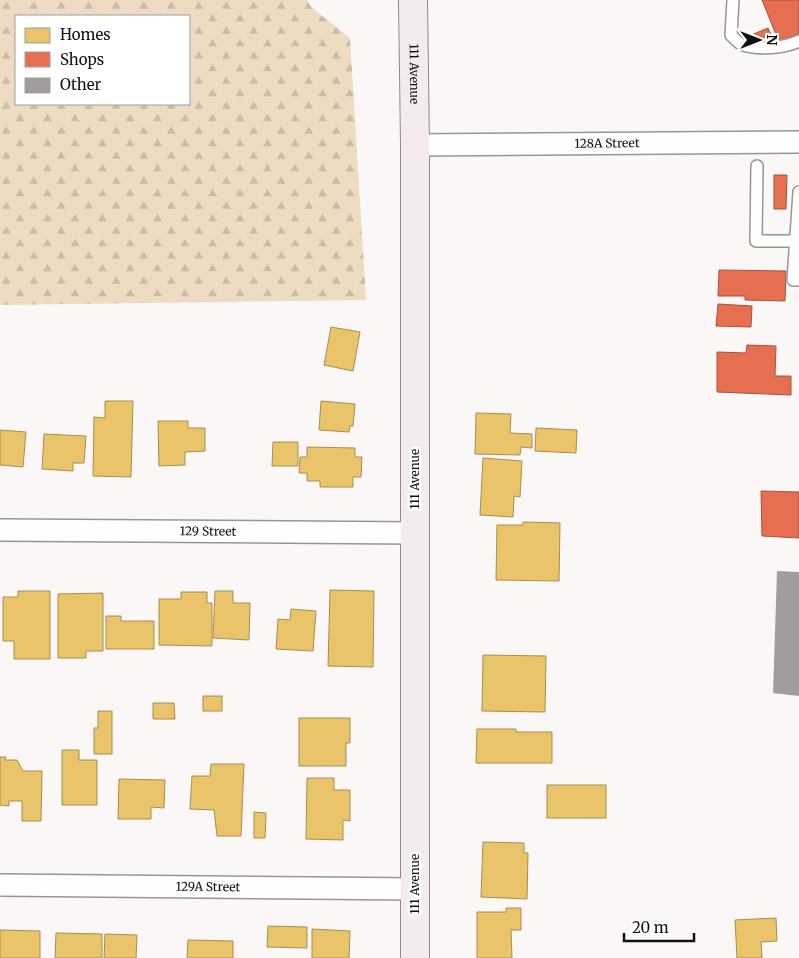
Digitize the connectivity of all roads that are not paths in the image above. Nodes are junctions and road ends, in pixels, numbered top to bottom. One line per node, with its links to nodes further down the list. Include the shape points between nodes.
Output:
1 (413, 0): 5 (street, 111 Avenue)
2 (733, 0): 3 (lane, via 731,35 742,45 766,47)
3 (799, 41)
4 (799, 142): 5 (street, 128A Street)
5 (415, 145): 11 (street, 111 Avenue)
6 (757, 166): 8 (lane, via 756,241)
7 (799, 192): 8 (lane)
8 (798, 241): 9 (lane, via 793,280)
9 (799, 280)
10 (0, 530): 11 (street, 129 Street)
11 (415, 533): 13 (street, 111 Avenue)
12 (0, 885): 13 (street, 129A Street)
13 (415, 889): 14 (street, 111 Avenue)
14 (415, 958)

